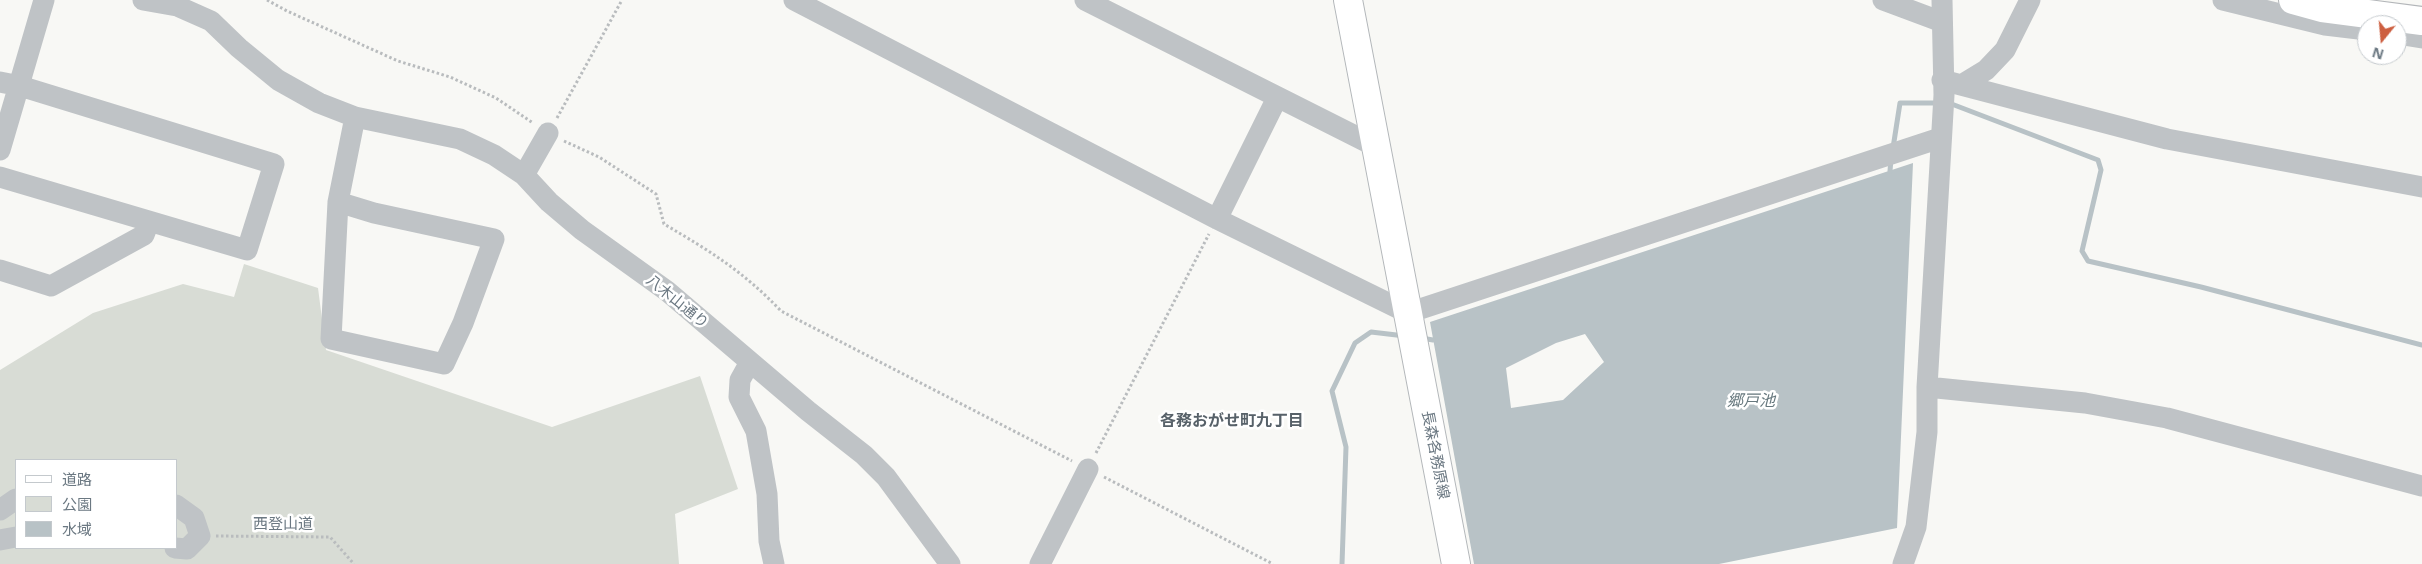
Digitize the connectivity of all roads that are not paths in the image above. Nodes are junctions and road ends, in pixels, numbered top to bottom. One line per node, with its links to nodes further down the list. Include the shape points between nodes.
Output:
1 (44, 0): 18 (street)
2 (143, 0): 22 (street, 八木山通り, via 177,6 211,21 278,80 319,103)
3 (794, 0): 31 (street)
4 (1085, 0): 21 (street)
5 (1348, 0): 25 (main road, 長森各務原線)
6 (1883, 0): 14 (street)
7 (1942, 0): 14 (street)
8 (2030, 0): 19 (street, via 2005,50 1986,70)
9 (2223, 0): 15 (street, via 2324,25)
10 (2293, 0): 13 (main road, via 2322,8)
11 (2408, 0): 12 (main road)
12 (2422, 1)
13 (2422, 21)
14 (1942, 22): 20 (street)
15 (2357, 29)
16 (2407, 36): 17 (street)
17 (2422, 38)
18 (10, 84): 26 (street); 32 (street, via 274,164 247,250)
19 (1963, 84): 20 (street); 29 (street, via 2166,139)
20 (1943, 88): 23 (street)
21 (1277, 98): 25 (street); 31 (street)
22 (355, 117): 27 (street, 八木山通り, via 460,139 494,154); 30 (street)
23 (1941, 129): 34 (street, via 1906,149); 36 (street)
24 (548, 134): 27 (street)
25 (1375, 146): 34 (main road, 長森各務原線)
26 (0, 150)
27 (524, 175): 35 (street, 八木山通り, via 582,230 667,291)
28 (0, 177): 32 (street)
29 (2422, 187)
30 (338, 202): 30 (street, via 331,339 444,364 494,239)
31 (1217, 219): 34 (street)
32 (149, 222): 33 (street, via 144,235 51,286)
33 (0, 270)
34 (1411, 329): 48 (main road, 長森各務原線)
35 (750, 362): 45 (street, via 740,380 738,397 756,432 767,494 769,541); 46 (street, 八木山通り, via 864,455 886,477)
36 (1927, 387): 38 (street, via 2085,403 2167,418); 49 (street, via 1927,432 1916,527)
37 (1088, 469): 47 (street)
38 (2422, 486)
39 (15, 500): 41 (street)
40 (178, 507): 44 (street, via 194,518 200,536 187,550)
41 (0, 510)
42 (15, 537): 43 (street)
43 (0, 540)
44 (178, 548)
45 (774, 564)
46 (950, 564)
47 (1040, 564)
48 (1456, 564)
49 (1903, 564)

